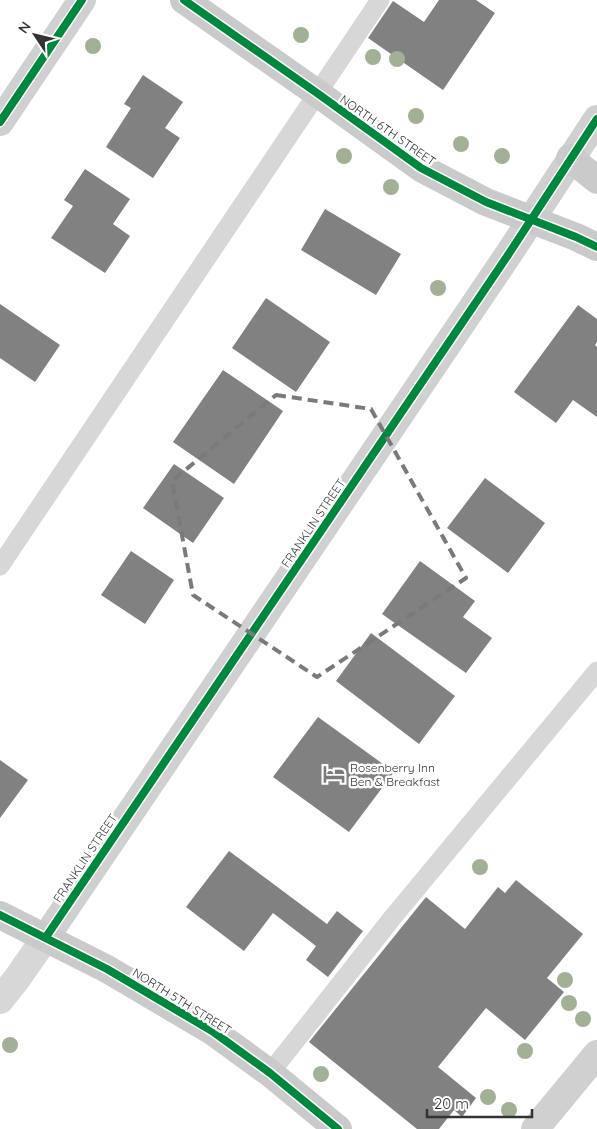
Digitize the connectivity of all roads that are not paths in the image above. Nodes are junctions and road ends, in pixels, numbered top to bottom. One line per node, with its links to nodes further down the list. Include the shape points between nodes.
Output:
1 (82, 0): 6 (street)
2 (184, 0): 4 (main road, NORTH 6TH STREET)
3 (380, 0): 4 (lane)
4 (317, 93): 9 (main road, NORTH 6TH STREET, via 428,172 478,198); 11 (lane)
5 (597, 119): 7 (street, FRANKLIN STREET)
6 (0, 122)
7 (570, 158): 8 (main road); 9 (street, FRANKLIN STREET)
8 (597, 180)
9 (531, 219): 10 (main road, NORTH 6TH STREET); 14 (street, FRANKLIN STREET)
10 (597, 247)
11 (0, 566)
12 (597, 671): 17 (lane, via 393,917)
13 (0, 915): 14 (main road, NORTH 5TH STREET)
14 (46, 937): 15 (street, FRANKLIN STREET); 17 (main road, NORTH 5TH STREET, via 107,968 212,1031)
15 (0, 1000)
16 (597, 1054): 19 (street)
17 (270, 1073): 18 (main road, NORTH 5TH STREET)
18 (338, 1129)
19 (535, 1129)

